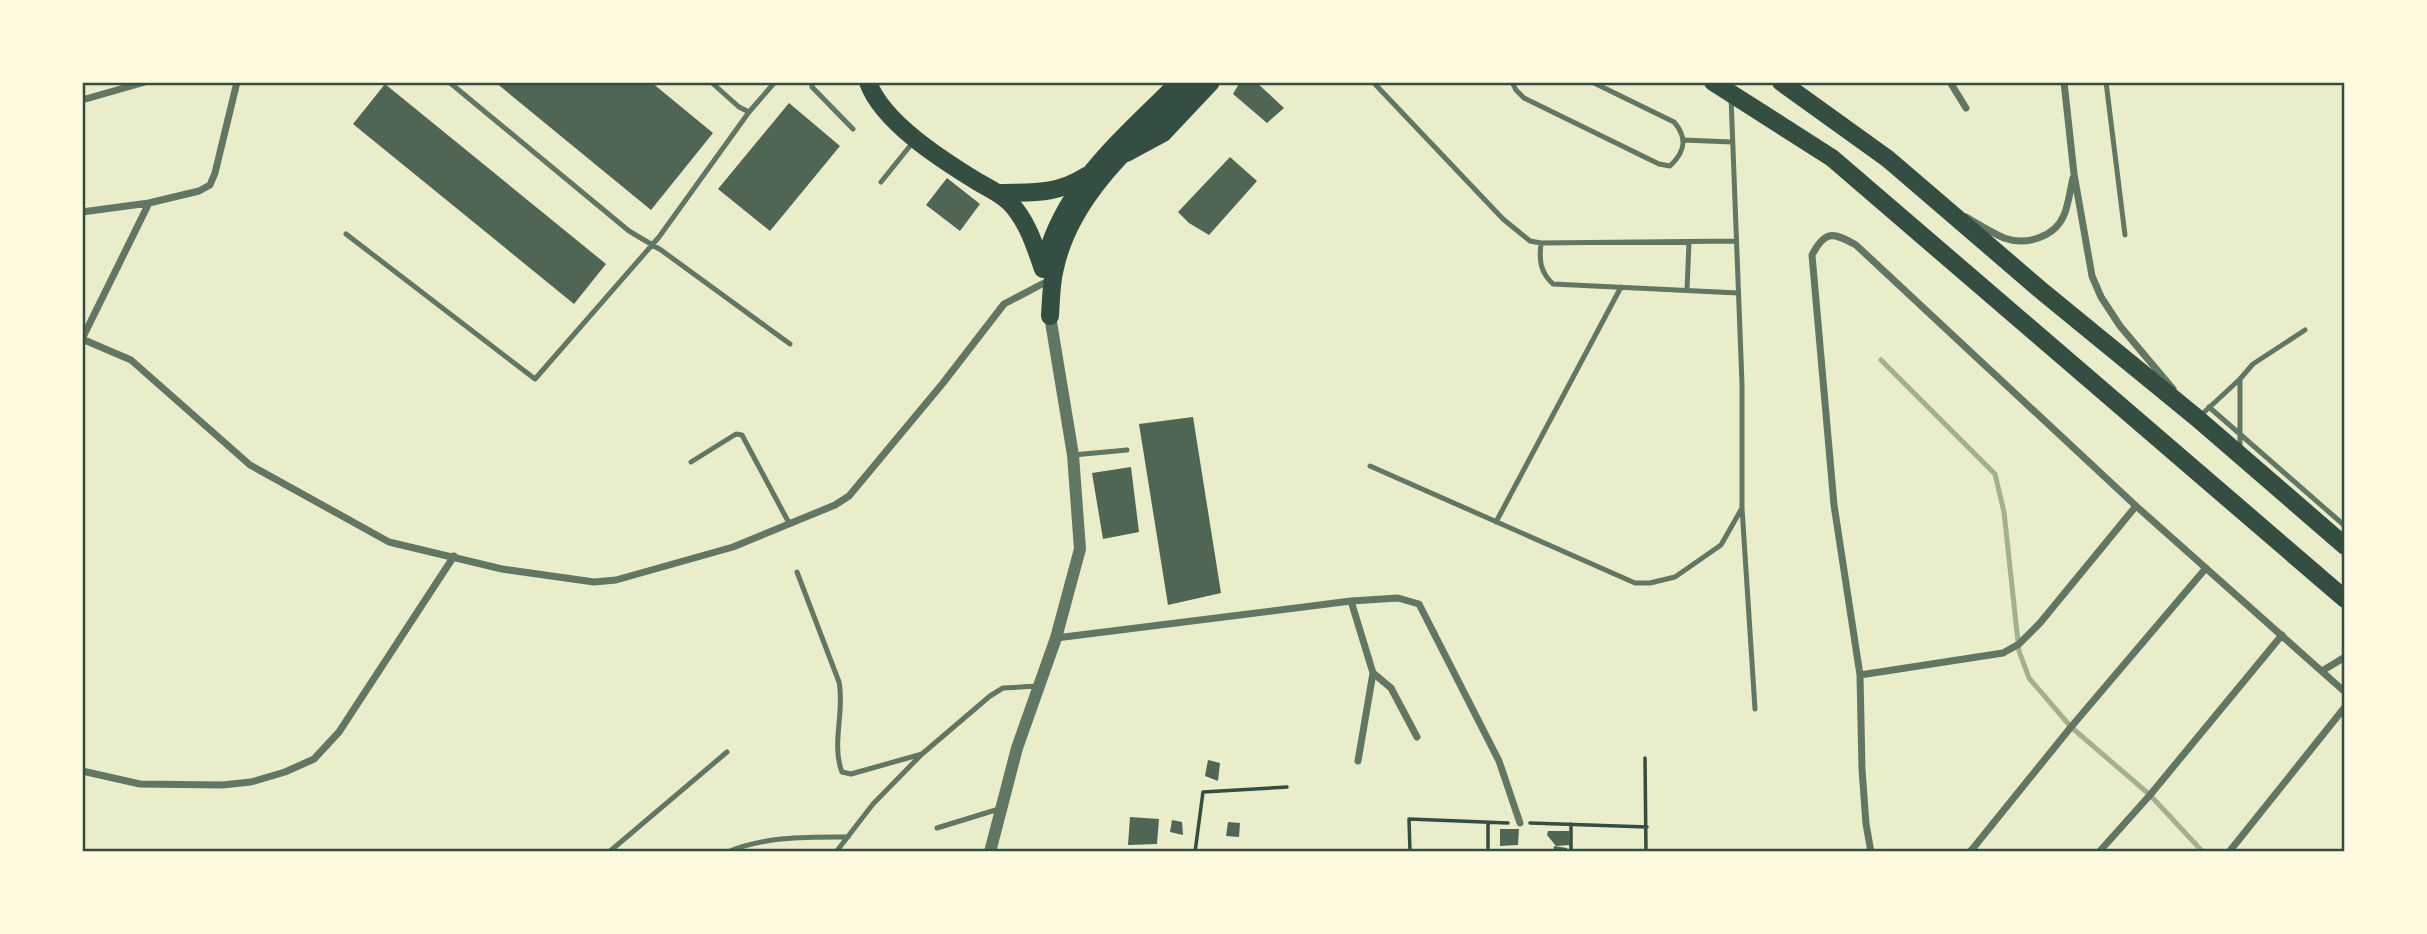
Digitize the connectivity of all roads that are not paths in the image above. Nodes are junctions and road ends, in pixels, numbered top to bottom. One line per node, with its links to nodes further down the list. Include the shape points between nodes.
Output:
1 (145, 82): 20 (street)
2 (237, 82): 33 (street, via 210,185)
3 (449, 82): 40 (lane, via 629,231)
4 (711, 82): 22 (lane)
5 (775, 82): 22 (lane)
6 (812, 82): 23 (lane, via 811,87)
7 (868, 82): 24 (main road, via 886,113)
8 (1179, 82): 29 (main road)
9 (1197, 82): 27 (main road)
10 (1211, 82): 27 (main road, via 1163,133)
11 (1373, 82): 39 (lane, via 1503,219 1530,241)
12 (1512, 82): 25 (lane, via 1524,98 1659,164 1670,166 1684,149)
13 (1592, 82): 25 (lane, via 1674,122)
14 (1713, 82): 19 (main road)
15 (1781, 82): 32 (main road, via 1888,159)
16 (1950, 82): 21 (street)
17 (2064, 82): 28 (street)
18 (2106, 82): 36 (lane)
19 (1731, 93): 26 (lane); 66 (main road, via 1832,158)
20 (82, 100)
21 (1966, 108)
22 (750, 112): 40 (lane)
23 (853, 129)
24 (916, 138): 30 (lane); 31 (main road)
25 (1684, 140): 26 (lane)
26 (1732, 142): 37 (lane)
27 (1126, 153): 45 (main road, via 1071,220 1054,270)
28 (2074, 174): 32 (street, via 2057,227 2029,241 2006,238); 50 (street, via 2086,253 2101,297 2120,326)
29 (1088, 175): 31 (main road, via 1056,190); 41 (main road, via 1051,237)
30 (881, 183)
31 (998, 193): 41 (main road, via 1023,221)
32 (1936, 201): 50 (main road)
33 (149, 204): 34 (street); 47 (street)
34 (82, 212)
35 (346, 234): 40 (lane, via 535,379)
36 (2125, 235)
37 (1736, 241): 38 (lane); 44 (lane)
38 (1689, 242): 39 (lane); 43 (lane)
39 (1541, 243): 42 (lane, via 1539,261 1553,284)
40 (652, 244): 48 (lane)
41 (1043, 276): 45 (main road); 60 (street, via 1004,304 849,496)
42 (1621, 287): 43 (lane); 59 (lane)
43 (1687, 290): 44 (lane)
44 (1738, 293): 58 (lane)
45 (1050, 316): 53 (street)
46 (2305, 330): 49 (lane, via 2253,364)
47 (82, 339): 63 (street, via 131,360 250,465 389,542)
48 (790, 344)
49 (2240, 379): 50 (lane); 51 (lane)
50 (2203, 413): 51 (lane); 54 (main road)
51 (2240, 435): 54 (lane); 61 (lane)
52 (1127, 450): 53 (lane)
53 (1073, 455): 69 (street, via 1080,549)
54 (2241, 456): 62 (main road)
55 (691, 462): 60 (lane, via 736,434 742,435)
56 (1370, 466): 59 (lane)
57 (2136, 506): 64 (street); 73 (street, via 2019,645 2003,653); 73 (street, via 1856,245 1839,236 1820,240 1812,255 1834,505)
58 (1742, 508): 59 (lane, via 1721,545 1675,577 1650,583 1635,583); 77 (lane)
59 (1496, 522)
60 (789, 523): 63 (street, via 733,547 605,581 502,569)
61 (2345, 526)
62 (2345, 546)
63 (454, 556): 82 (street, via 339,732 314,759 251,782 222,785 140,785)
64 (2206, 568): 68 (street); 92 (street)
65 (797, 572): 80 (lane, via 839,682 842,772 851,774)
66 (2345, 599)
67 (1351, 601): 69 (street); 72 (street); 84 (street, via 1398,598 1419,604 1499,761)
68 (2282, 635): 71 (street); 93 (street)
69 (1056, 638): 74 (street)
70 (2345, 657): 71 (street)
71 (2322, 671): 75 (street)
72 (1373, 673): 78 (street, via 1391,688); 81 (street)
73 (1860, 675): 91 (street, via 1862,769)
74 (1041, 686): 80 (lane, via 1003,688); 83 (street)
75 (2345, 692)
76 (2345, 707): 94 (street)
77 (1755, 709)
78 (1417, 737)
79 (727, 752): 87 (lane)
80 (922, 754): 86 (lane)
81 (1358, 761)
82 (82, 771)
83 (999, 809): 85 (lane); 90 (street)
84 (1520, 823)
85 (937, 828)
86 (848, 837): 88 (lane, via 790,838); 89 (lane)
87 (609, 852)
88 (727, 852)
89 (836, 852)
90 (990, 852)
91 (1871, 852)
92 (1970, 852)
93 (2099, 852)
94 (2229, 852)

